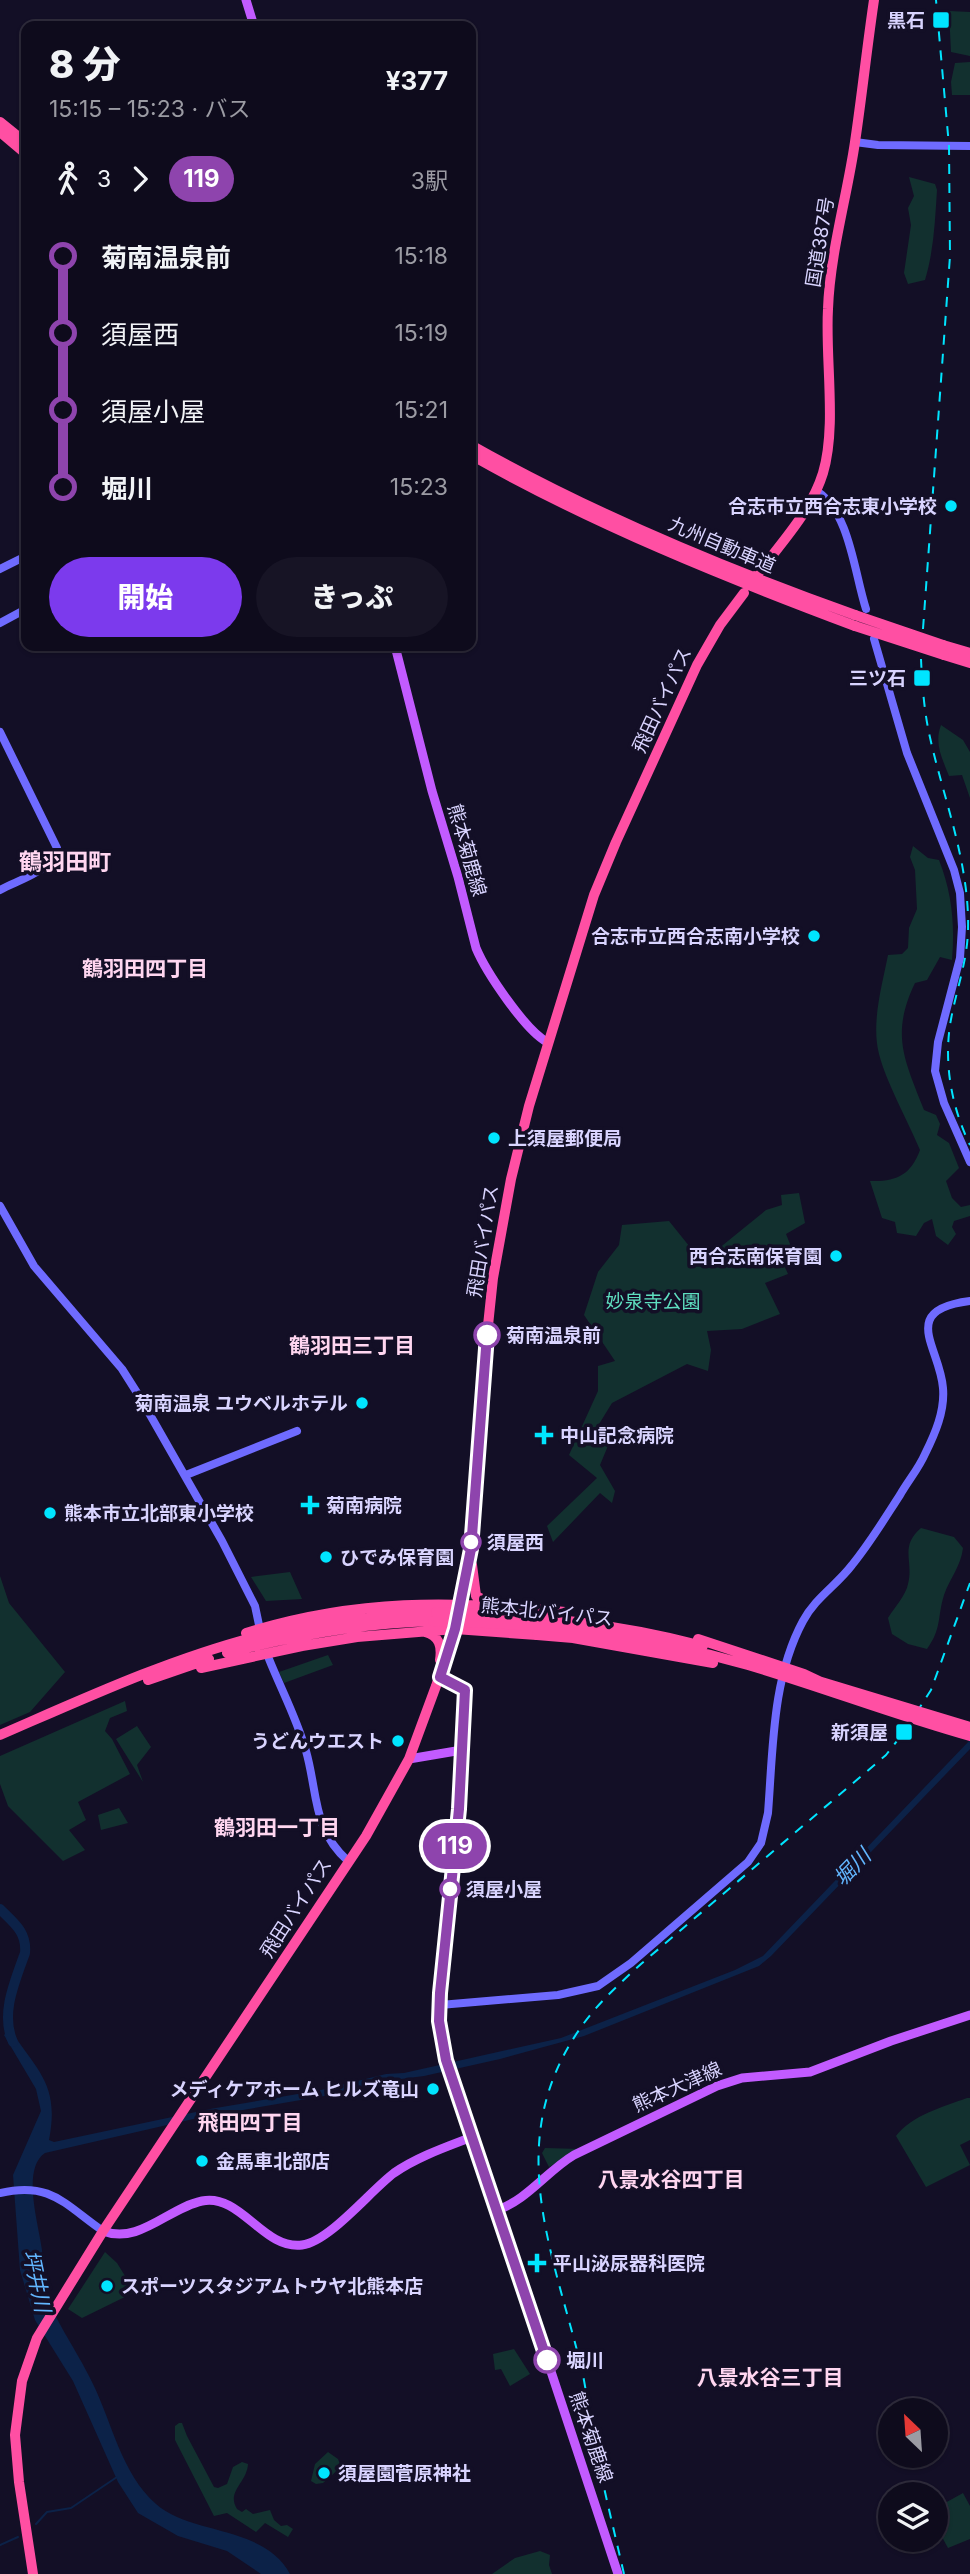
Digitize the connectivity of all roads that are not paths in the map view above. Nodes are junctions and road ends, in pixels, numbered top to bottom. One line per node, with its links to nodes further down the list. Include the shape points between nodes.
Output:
1 (246, 0): 3 (main road)
2 (874, 0): 7 (highway, 国道387号)
3 (252, 21)
4 (0, 122): 6 (highway)
5 (0, 132): 9 (highway)
6 (21, 139)
7 (855, 142): 8 (street); 12 (highway, 国道387号, via 830,281 828,427)
8 (970, 146)
9 (21, 150)
10 (476, 448): 19 (highway, 九州自動車道, via 645,532)
11 (476, 459): 19 (highway, 九州自動車道, via 654,546 743,584)
12 (817, 491): 15 (highway); 17 (street, via 827,497 839,516)
13 (21, 558): 14 (street)
14 (0, 569)
15 (757, 575)
16 (744, 593): 28 (highway, 飛田バイパス, via 697,665 615,842)
17 (866, 609)
18 (21, 612): 20 (street)
19 (855, 621): 22 (highway, 九州自動車道, bridge)
20 (0, 623)
21 (874, 639): 29 (street, via 906,754 960,893 960,958 935,1071)
22 (944, 650): 24 (highway, 九州自動車道); 25 (highway, 九州自動車道)
23 (396, 651): 28 (main road, 熊本菊鹿線, via 480,959 532,1031)
24 (970, 653)
25 (970, 663)
26 (0, 732): 27 (street, via 57,848 48,865)
27 (0, 890)
28 (547, 1042): 35 (highway, 飛田バイパス, via 520,1139 493,1278)
29 (970, 1162)
30 (0, 1206): 31 (street)
31 (3, 1221): 34 (street, via 34,1266 128,1377)
32 (970, 1301): 58 (street, via 949,1304 937,1311 929,1324 943,1404 924,1457 864,1549 802,1623 780,1688 768,1813 756,1852 631,1964 598,1986)
33 (297, 1432): 34 (street)
34 (186, 1475): 39 (street, via 255,1606)
35 (471, 1549): 36 (highway, 飛田バイパス); 37 (highway, via 476,1595 488,1602)
36 (460, 1604): 37 (highway); 40 (highway, 飛田バイパス); 43 (highway, via 401,1604 310,1615 234,1637)
37 (528, 1608): 45 (highway, bridge, via 668,1630)
38 (435, 1616): 43 (highway, 熊本北バイパス, via 366,1618 297,1629); 45 (highway, 熊本北バイパス, bridge, via 512,1614 598,1623 694,1644); 46 (highway, 熊本北バイパス, via 258,1645); 47 (highway, 熊本北バイパス, bridge, via 574,1628 639,1640 746,1664)
39 (259, 1625)
40 (455, 1629): 41 (highway); 44 (highway, 飛田バイパス); 47 (highway, bridge, via 573,1638 728,1666)
41 (421, 1631): 44 (highway, via 432,1634 441,1646); 46 (highway, via 303,1646)
42 (269, 1659): 57 (street, via 306,1749 318,1814 332,1844)
43 (170, 1664): 48 (highway, 熊本北バイパス)
44 (440, 1677): 53 (street, via 465,1690); 55 (highway, 飛田バイパス)
45 (822, 1682): 49 (highway, 熊本北バイパス, bridge)
46 (139, 1683): 48 (highway, 熊本北バイパス)
47 (831, 1693): 51 (highway, 熊本北バイパス, bridge)
48 (42, 1720): 50 (highway, 熊本北バイパス); 52 (highway, 熊本北バイパス)
49 (970, 1727)
50 (0, 1735)
51 (970, 1736)
52 (0, 1742)
53 (462, 1750): 54 (main road); 56 (main road, 熊本菊鹿線)
54 (440, 1752): 55 (main road); 56 (main road, via 456,1760)
55 (409, 1759): 57 (highway, 飛田バイパス)
56 (461, 1770): 58 (main road, 熊本菊鹿線)
57 (348, 1861): 63 (highway, 飛田バイパス)
58 (440, 2005): 60 (main road, 熊本菊鹿線, via 446,2060)
59 (970, 2015): 62 (main road, 熊本大津線, via 810,2072 717,2085 574,2155 513,2204)
60 (472, 2137): 62 (main road, 熊本菊鹿線); 63 (main road, via 403,2168 329,2231 304,2244 278,2240 222,2202 211,2200 192,2204 126,2235)
61 (0, 2193): 63 (street, via 34,2190 52,2194)
62 (497, 2210): 65 (main road, 熊本菊鹿線)
63 (103, 2231): 64 (highway, 飛田バイパス, via 37,2338 22,2381 15,2435)
64 (33, 2574)
65 (618, 2574)

